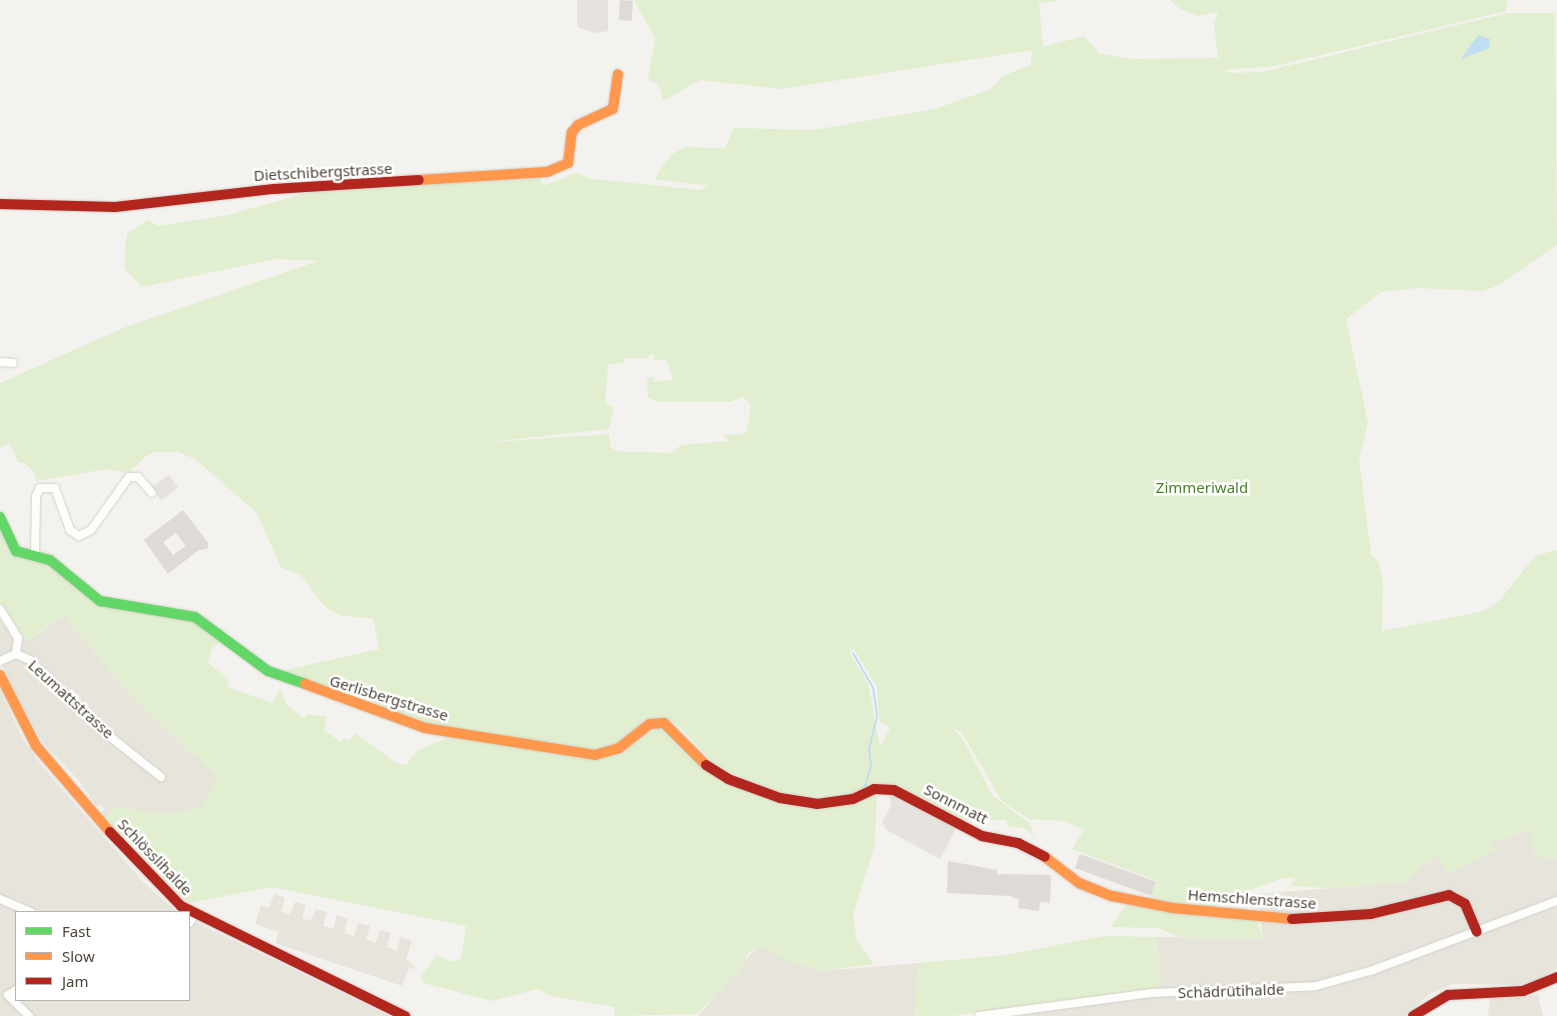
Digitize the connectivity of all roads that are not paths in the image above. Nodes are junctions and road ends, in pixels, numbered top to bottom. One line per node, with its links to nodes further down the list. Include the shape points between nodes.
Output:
1 (618, 74): 2 (street, Dietschibergstrasse, via 612,108 578,125 572,132 568,163 547,172 274,189 115,207 28,208)
2 (0, 204)
3 (0, 362): 4 (street)
4 (13, 364)
5 (152, 492): 7 (street, via 138,477 129,478 91,530 79,536 70,530 55,488 44,486 36,496)
6 (0, 517): 7 (street, Gerlisbergstrasse, via 16,551)
7 (35, 555): 13 (street, Gerlisbergstrasse, via 50,560 100,601 195,617 268,671 425,728 595,755 619,748 658,722 672,727 711,770 780,798 826,804)
8 (0, 609): 9 (street, via 18,638)
9 (16, 654): 10 (street, Leumattstrasse); 12 (street, Leumattstrasse, via 30,660 93,722)
10 (0, 661)
11 (0, 676): 18 (street, Schlösslihalde, via 36,746 141,868)
12 (161, 777)
13 (882, 788): 14 (street, Sonnmatt, via 903,793 982,836 1018,842 1058,863 1072,878)
14 (1093, 889): 20 (street, Hemschlenstrasse, via 1172,908 1298,920 1371,914 1449,895 1464,904)
15 (0, 899): 17 (street)
16 (1557, 901): 20 (street, Schädrütihalde)
17 (28, 911)
18 (184, 911)
19 (192, 919): 26 (street, Schlösslihalde)
20 (1477, 932): 27 (street, Schädrütihalde, via 1348,979 1316,986 1152,993)
21 (1557, 977): 28 (street, via 1523,991 1448,995)
22 (0, 990): 24 (street)
23 (15, 991): 24 (street)
24 (8, 995): 25 (street)
25 (29, 1016)
26 (405, 1016)
27 (978, 1016)
28 (1413, 1016)

